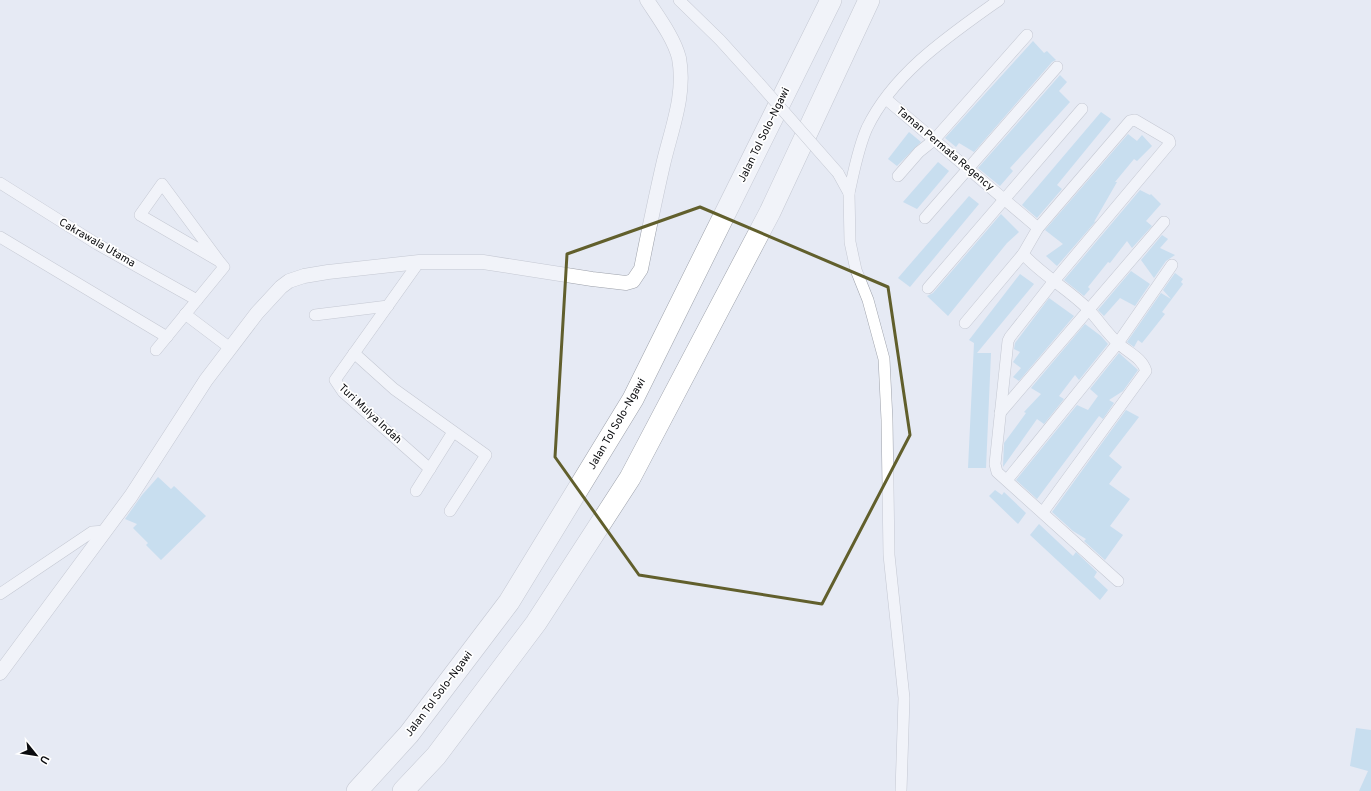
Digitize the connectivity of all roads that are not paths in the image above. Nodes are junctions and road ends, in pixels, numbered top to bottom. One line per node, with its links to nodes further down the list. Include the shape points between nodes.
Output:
1 (646, 0): 22 (street, via 675,47 681,72 681,89 641,269 633,281 626,283 592,279 483,262)
2 (679, 0): 14 (street, bridge, via 758,82 838,173)
3 (831, 0): 48 (highway, Jalan Tol Solo–Ngawi, via 634,400 509,602 409,734)
4 (868, 0): 49 (highway, via 770,212 630,478 536,623 436,756)
5 (999, 0): 8 (street, via 922,58)
6 (1026, 35): 10 (street)
7 (1058, 68): 11 (street)
8 (886, 99): 10 (street, Taman Permata Regency); 14 (street, via 867,130 856,161)
9 (1082, 109): 15 (street, Taman Permata Regency)
10 (934, 140): 11 (street, Taman Permata Regency); 12 (street, via 919,152)
11 (968, 169): 15 (street, Taman Permata Regency); 16 (street)
12 (898, 176)
13 (0, 183): 26 (street, Cakrawala Utama, via 97,244)
14 (849, 193): 50 (street, via 850,242 856,270 868,300 884,359 888,420 890,555 904,698)
15 (1004, 199): 18 (street, Taman Permata Regency); 25 (street, Taman Permata Regency)
16 (925, 218)
17 (1164, 222): 28 (street)
18 (1038, 228): 20 (street); 24 (street, via 1130,121 1135,120 1170,141)
19 (0, 237): 32 (street)
20 (1023, 254): 24 (street); 31 (street)
21 (219, 261): 21 (street, via 214,254 162,184 140,215); 26 (street, via 224,267)
22 (420, 262): 27 (street, Turi Mulya Indah); 34 (street, via 328,272 289,281 273,295)
23 (1172, 266): 33 (street)
24 (1054, 281): 28 (street); 37 (street, via 1008,341)
25 (928, 288)
26 (197, 300): 29 (street)
27 (388, 306): 30 (street); 36 (street, Turi Mulya Indah)
28 (1088, 309): 33 (street); 37 (street)
29 (185, 314): 32 (street); 34 (street)
30 (315, 314)
31 (965, 323)
32 (167, 337): 35 (street)
33 (1118, 343): 40 (street); 43 (street, via 1142,362 1146,371)
34 (230, 348): 44 (street)
35 (156, 350)
36 (354, 354): 38 (street, via 394,389); 39 (street, Turi Mulya Indah, via 335,380 338,386)
37 (1000, 413): 40 (street, via 995,467)
38 (453, 432): 39 (street); 42 (street, via 486,455)
39 (430, 469): 41 (street)
40 (1007, 480): 43 (street)
41 (416, 491)
42 (450, 511)
43 (1043, 512): 45 (street)
44 (105, 531): 46 (street, via 92,532); 47 (street)
45 (1118, 581)
46 (0, 594)
47 (0, 673)
48 (357, 791)
49 (404, 791)
50 (901, 791)

